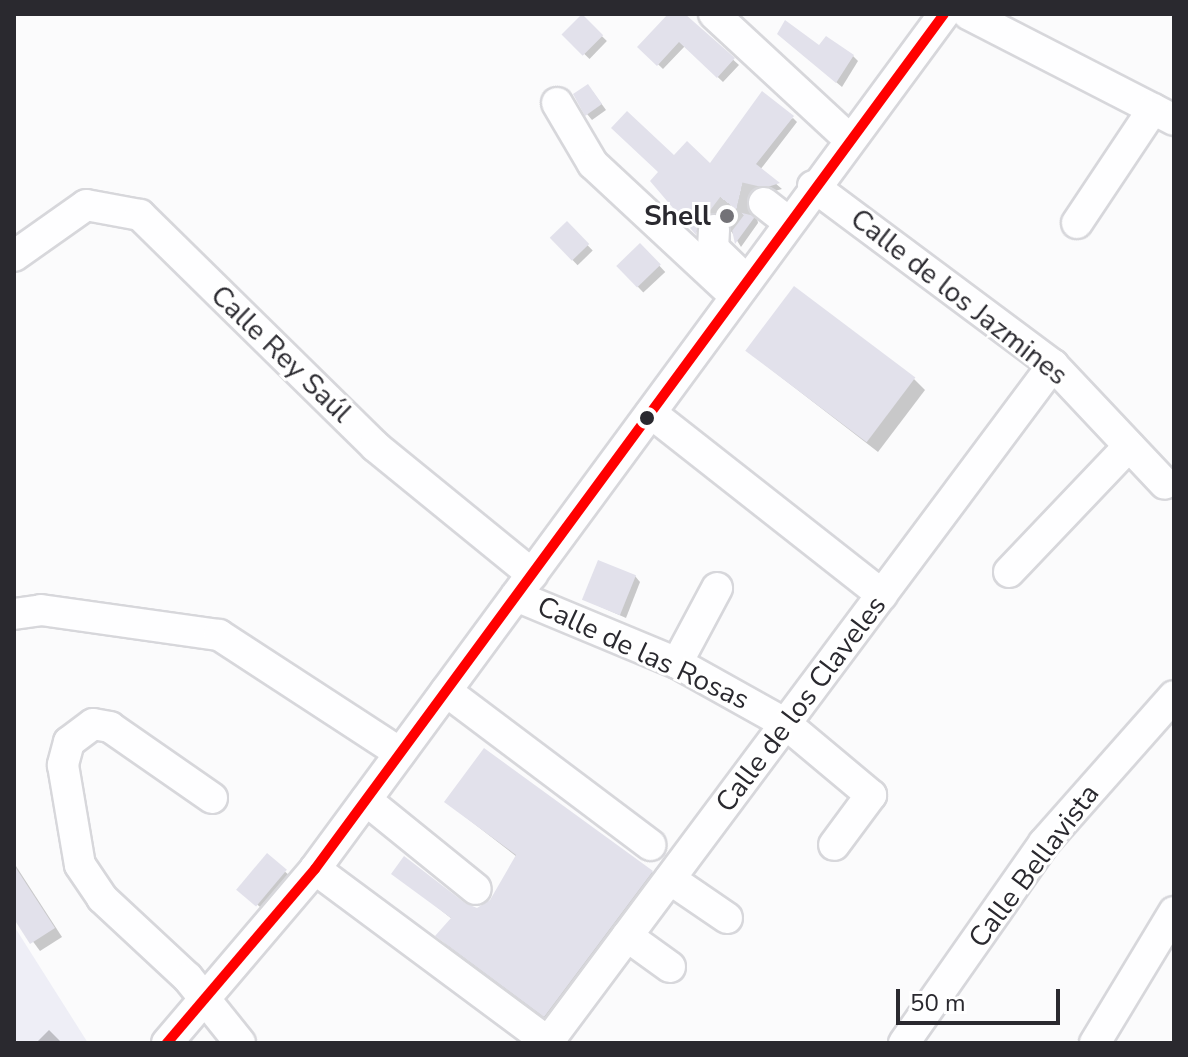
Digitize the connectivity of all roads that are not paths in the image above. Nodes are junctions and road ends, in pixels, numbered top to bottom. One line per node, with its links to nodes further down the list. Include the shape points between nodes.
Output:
1 (714, 14): 6 (street)
2 (944, 14): 6 (street)
3 (968, 14): 5 (street)
4 (557, 103): 11 (street, via 593,164)
5 (1164, 114): 8 (street)
6 (848, 138): 7 (street)
7 (813, 186): 11 (street, via 776,212); 12 (street, Calle de los Jazmines)
8 (1077, 223)
9 (714, 230): 11 (street, via 713,248)
10 (16, 252): 17 (street, Calle Rey Saúl, via 86,205 140,215)
11 (739, 287): 13 (street)
12 (1053, 365): 14 (street, Calle de los Jazmines); 19 (street, Calle de los Claveles)
13 (651, 413): 17 (street); 19 (street)
14 (1129, 446): 15 (street, Calle de los Jazmines); 16 (street)
15 (1165, 484)
16 (1009, 572)
17 (524, 585): 21 (street, Calle de las Rosas); 22 (street)
18 (717, 588): 21 (street)
19 (882, 595): 24 (street, Calle de los Claveles)
20 (14, 614): 25 (street, via 55,612 219,635)
21 (677, 663): 24 (street, Calle de las Rosas)
22 (446, 691): 25 (street); 28 (street)
23 (1174, 696): 41 (street, Calle Bellavista, via 1044,843)
24 (786, 724): 29 (street, Calle de las Rosas, via 871,795); 31 (street, Calle de los Claveles)
25 (400, 753): 27 (street)
26 (212, 798): 37 (street, via 110,727 93,724 69,742 64,778 80,865 102,898)
27 (366, 800): 30 (street); 32 (street)
28 (650, 845)
29 (834, 845)
30 (315, 869): 37 (street); 38 (street)
31 (670, 879): 34 (street); 35 (street, Calle de los Claveles)
32 (476, 889)
33 (1174, 912): 42 (street)
34 (727, 918)
35 (627, 936): 36 (street); 38 (street, Calle de los Claveles)
36 (670, 967)
37 (207, 1002): 39 (street); 40 (street)
38 (549, 1042)
39 (167, 1043)
40 (240, 1043)
41 (904, 1043)
42 (1095, 1043)

